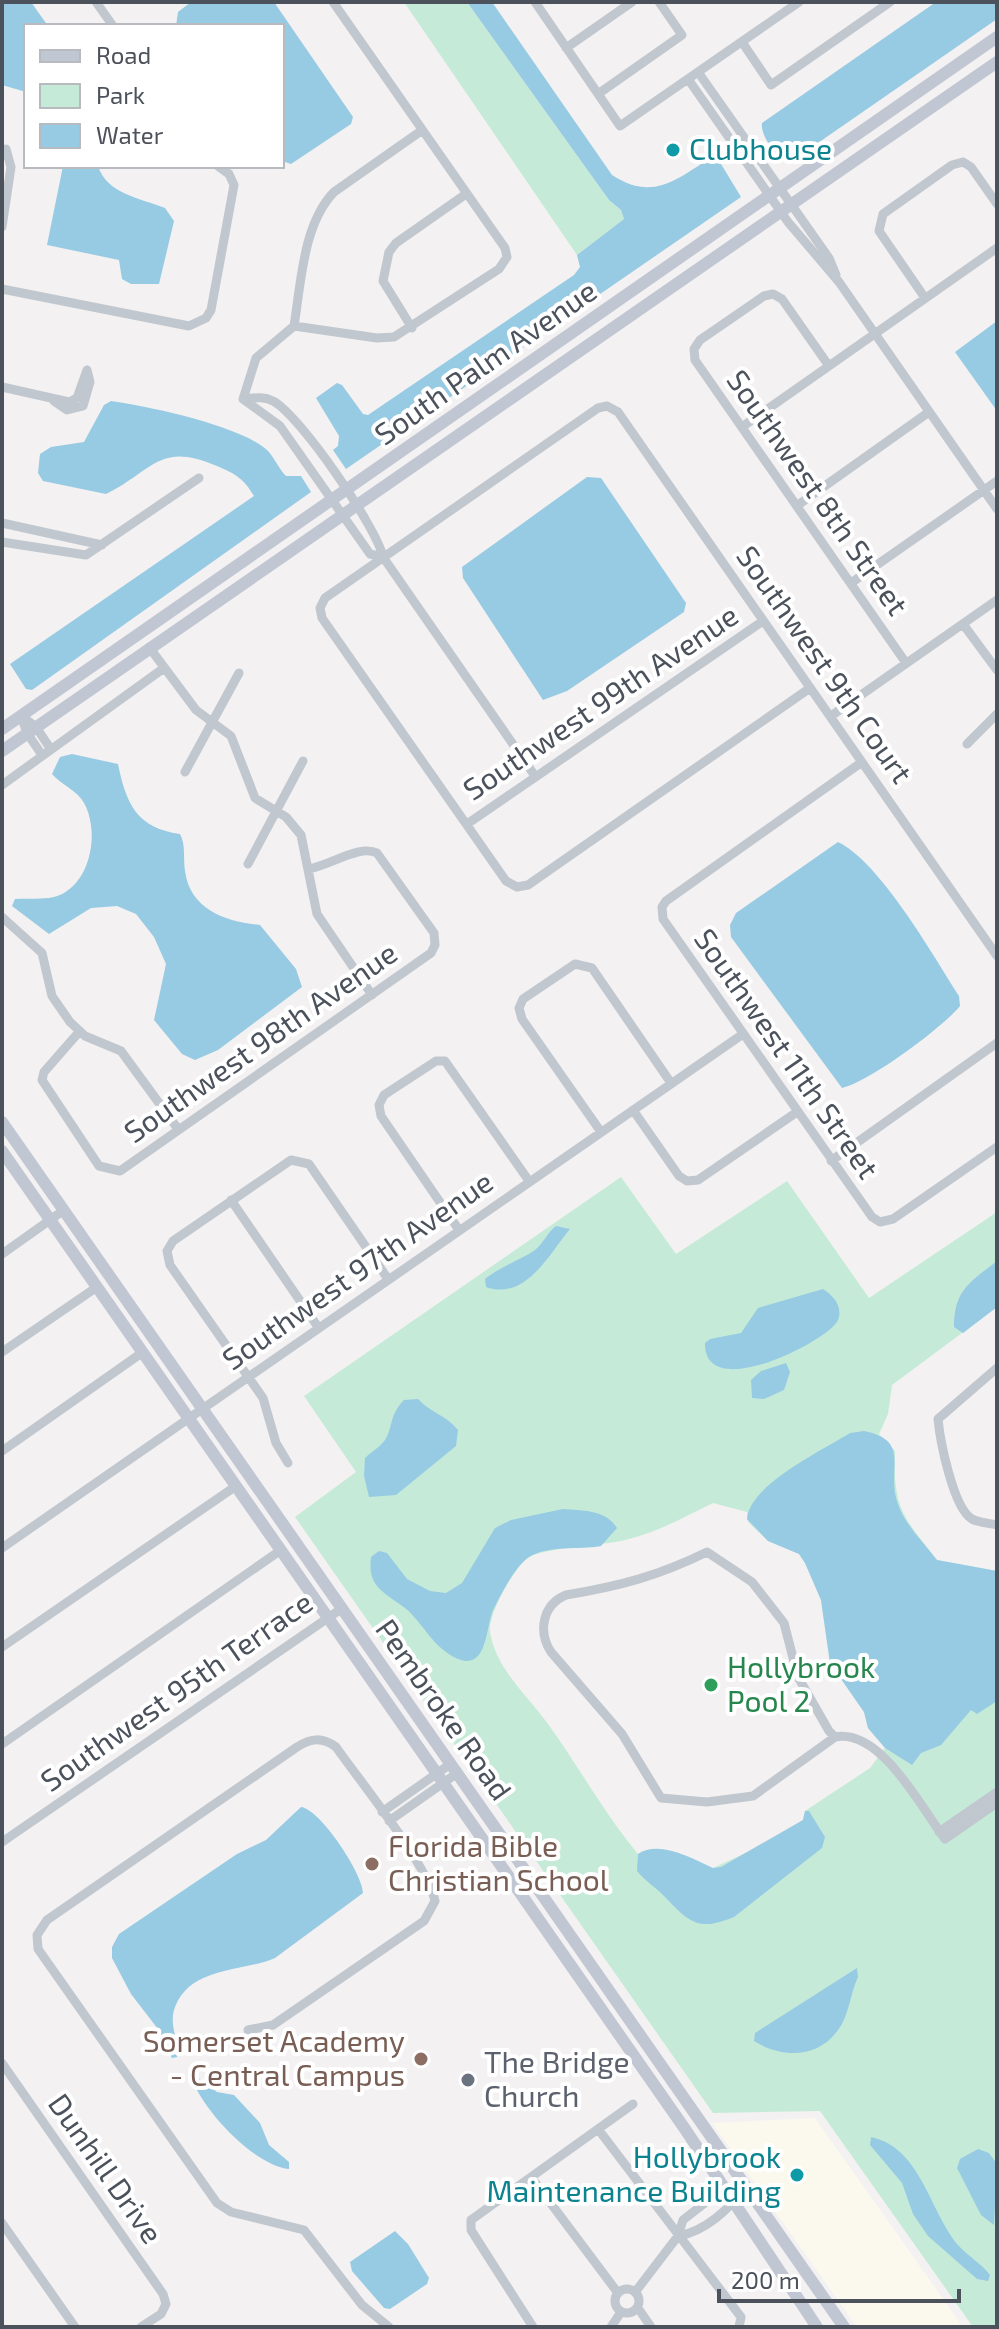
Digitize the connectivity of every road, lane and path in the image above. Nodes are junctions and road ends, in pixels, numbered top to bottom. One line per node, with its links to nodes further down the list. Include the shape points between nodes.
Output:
1 (96, 2): 8 (street)
2 (333, 2): 18 (street)
3 (535, 2): 11 (street)
4 (632, 2): 11 (street)
5 (659, 2): 15 (street, via 682,35)
6 (799, 2): 10 (street, via 779,10)
7 (890, 2): 10 (street, via 771,85)
8 (112, 24)
9 (997, 37): 22 (main road, South Palm Avenue)
10 (742, 42): 13 (street)
11 (566, 48): 15 (street)
12 (997, 62): 25 (main road, South Palm Avenue)
13 (698, 72): 14 (street); 16 (street)
14 (688, 79): 15 (street, via 620,126); 16 (street)
15 (598, 94)
16 (708, 96): 17 (street); 19 (street)
17 (734, 125): 19 (street); 22 (street)
18 (421, 131): 23 (street); 30 (street, via 322,204 313,224)
19 (725, 131): 22 (street)
20 (6, 149): 26 (street, via 11,167)
21 (221, 168): 28 (street, via 234,185 206,318 189,326)
22 (776, 193): 25 (street); 44 (main road, South Palm Avenue)
23 (466, 194): 31 (street, via 396,243 385,264 383,281); 31 (street, via 505,248 504,265)
24 (997, 204): 29 (street, via 963,162 883,214 879,231)
25 (785, 206): 32 (street, via 805,245); 46 (main road, South Palm Avenue)
26 (2, 227)
27 (997, 248): 29 (street)
28 (2, 289)
29 (925, 298): 32 (street)
30 (294, 326): 31 (street, via 377,338); 36 (street, via 256,358)
31 (412, 328)
32 (875, 334): 33 (street); 37 (street)
33 (829, 366): 40 (street); 40 (street, Southwest 8th Street, via 782,299 773,294 712,332 694,349 695,360)
34 (2, 387): 35 (street)
35 (53, 399): 35 (street, via 67,410 83,406 90,382 87,370 74,401)
36 (243, 399): 38 (street, via 268,398); 39 (street)
37 (929, 412): 43 (street); 47 (street)
38 (292, 415): 39 (street); 44 (street)
39 (280, 426): 45 (street)
40 (742, 427): 47 (street, Southwest 8th Street)
41 (199, 478): 52 (street)
42 (997, 481): 43 (street)
43 (984, 490): 48 (street); 54 (street)
44 (347, 491): 45 (main road, South Palm Avenue); 46 (street)
45 (332, 501): 49 (street); 65 (main road, South Palm Avenue)
46 (355, 505): 49 (main road, South Palm Avenue); 53 (street)
47 (798, 505): 54 (street, Southwest 8th Street)
48 (997, 509)
49 (342, 514): 53 (street, via 370,554); 58 (main road, South Palm Avenue)
50 (2, 523): 52 (street)
51 (2, 542): 52 (street, via 86,555)
52 (102, 545)
53 (383, 557): 56 (street, Southwest 9th Court, via 607,406 618,412); 76 (street); 79 (street, via 325,598 322,618)
54 (851, 583): 59 (street, Southwest 8th Street)
55 (997, 600): 57 (street)
56 (763, 621): 63 (street, Southwest 9th Court); 76 (street, Southwest 99th Avenue)
57 (963, 624): 59 (street); 61 (street)
58 (149, 647): 60 (street); 69 (main road, South Palm Avenue)
59 (906, 663): 66 (street)
60 (164, 668): 67 (street, via 196,710); 72 (street)
61 (997, 670)
62 (239, 673): 67 (street)
63 (810, 688): 66 (street, Southwest 9th Court); 79 (street, via 528,885 506,881)
64 (997, 714): 70 (street)
65 (21, 716): 68 (main road, South Palm Avenue); 69 (street)
66 (831, 716): 74 (street, Southwest 9th Court)
67 (213, 721): 75 (street); 78 (street, via 236,743 255,798)
68 (2, 729)
69 (31, 730): 71 (main road, South Palm Avenue); 72 (street)
70 (967, 744)
71 (2, 751)
72 (46, 752): 77 (street)
73 (303, 761): 78 (street)
74 (862, 762): 83 (street, Southwest 9th Court); 86 (street, Southwest 11th Street, via 662,907 663,919)
75 (185, 772)
76 (535, 776): 79 (street, Southwest 99th Avenue)
77 (2, 785)
78 (276, 812): 80 (street); 81 (street, via 301,835)
79 (467, 824)
80 (248, 864)
81 (308, 869): 84 (street, via 317,914); 84 (street, Southwest 98th Avenue, via 371,850 434,933 431,953)
82 (2, 917): 85 (street, via 42,953 52,996)
83 (997, 956)
84 (372, 995): 92 (street, Southwest 98th Avenue)
85 (79, 1032): 92 (street, via 121,1051); 92 (street, Southwest 98th Avenue, via 42,1080 99,1166 120,1171)
86 (743, 1034): 88 (street, Southwest 97th Avenue); 90 (street, Southwest 11th Street)
87 (997, 1043): 96 (street)
88 (671, 1083): 89 (street, Southwest 97th Avenue); 93 (street, via 592,968 575,964 523,999 522,1019)
89 (633, 1110): 90 (street, via 687,1181 698,1180); 93 (street, Southwest 97th Avenue)
90 (797, 1112): 96 (street, Southwest 11th Street)
91 (2, 1122): 99 (main road, Pembroke Road)
92 (178, 1129)
93 (601, 1132): 97 (street, Southwest 97th Avenue)
94 (997, 1147): 96 (street, Southwest 11th Street, via 893,1219 880,1222)
95 (3, 1154): 100 (main road, Pembroke Road)
96 (831, 1161)
97 (529, 1181): 101 (street, Southwest 97th Avenue); 101 (street, via 445,1061 436,1061 384,1095 381,1116)
98 (231, 1200): 103 (street, via 300,1159 309,1164); 105 (street); 109 (street, via 173,1241 167,1251 170,1265)
99 (64, 1210): 100 (street); 110 (main road, Pembroke Road)
100 (51, 1219): 102 (street); 104 (main road, Pembroke Road)
101 (459, 1230): 103 (street, Southwest 97th Avenue)
102 (2, 1254)
103 (388, 1279): 105 (street, Southwest 97th Avenue)
104 (97, 1287): 106 (street); 107 (main road, Pembroke Road)
105 (318, 1327): 109 (street, Southwest 97th Avenue)
106 (2, 1352)
107 (143, 1352): 111 (main road, Pembroke Road); 112 (street)
108 (997, 1368): 115 (street, via 938,1419 965,1512 973,1520)
109 (250, 1376): 110 (street, Southwest 97th Avenue); 113 (street)
110 (203, 1408): 111 (street, Southwest 97th Avenue); 118 (main road, Pembroke Road)
111 (189, 1418): 114 (main road, Pembroke Road); 116 (street, Southwest 97th Avenue)
112 (2, 1451)
113 (288, 1463)
114 (236, 1486): 117 (main road, Pembroke Road); 120 (street)
115 (997, 1525)
116 (2, 1548)
117 (281, 1550): 119 (main road, Pembroke Road); 122 (street)
118 (341, 1609): 119 (street, Southwest 95th Terrace); 123 (main road, Pembroke Road)
119 (327, 1618): 124 (main road, Pembroke Road); 130 (street, Southwest 95th Terrace)
120 (2, 1647)
121 (835, 1737): 121 (street, via 802,1685 784,1623 752,1582 720,1557 707,1552 671,1571 560,1597 544,1620 542,1637 551,1652 622,1734 661,1798 707,1802 748,1797); 129 (street, via 858,1740 886,1760)
122 (2, 1744)
123 (452, 1770): 124 (street); 131 (main road, Pembroke Road)
124 (441, 1778): 127 (street); 128 (street); 132 (main road, Pembroke Road)
125 (997, 1792): 129 (street)
126 (997, 1803): 129 (street)
127 (382, 1812): 128 (street); 150 (street, via 336,1747 318,1739 297,1747 47,1920 37,1935 38,1949 210,2196 231,2212 304,2230 362,2305)
128 (389, 1821): 133 (street, via 432,1885 435,1901 424,1921 273,2025)
129 (942, 1836)
130 (2, 1842)
131 (616, 2003): 132 (main road); 139 (main road, Pembroke Road)
132 (604, 2012): 138 (main road, Pembroke Road)
133 (248, 2030)
134 (2, 2063): 149 (street, Dunhill Drive, via 163,2294 161,2314)
135 (633, 2104): 136 (street)
136 (598, 2129): 137 (street); 142 (street)
137 (531, 2177): 144 (street); 151 (street, via 471,2220 471,2230)
138 (724, 2188): 139 (street); 140 (main road, Pembroke Road); 142 (street, via 683,2220)
139 (744, 2188): 140 (street); 155 (main road, Pembroke Road)
140 (734, 2202): 142 (street, via 692,2234); 154 (main road, Pembroke Road)
141 (2, 2223): 148 (street)
142 (678, 2236): 143 (street); 147 (street, via 741,2317)
143 (636, 2291): 144 (street); 145 (street)
144 (618, 2293): 146 (street, via 615,2303)
145 (638, 2308): 146 (street); 153 (street)
146 (621, 2312): 152 (street)
147 (740, 2326)
148 (75, 2327)
149 (141, 2327)
150 (389, 2327)
151 (533, 2327)
152 (611, 2327)
153 (651, 2327)
154 (817, 2327)
155 (844, 2327)

